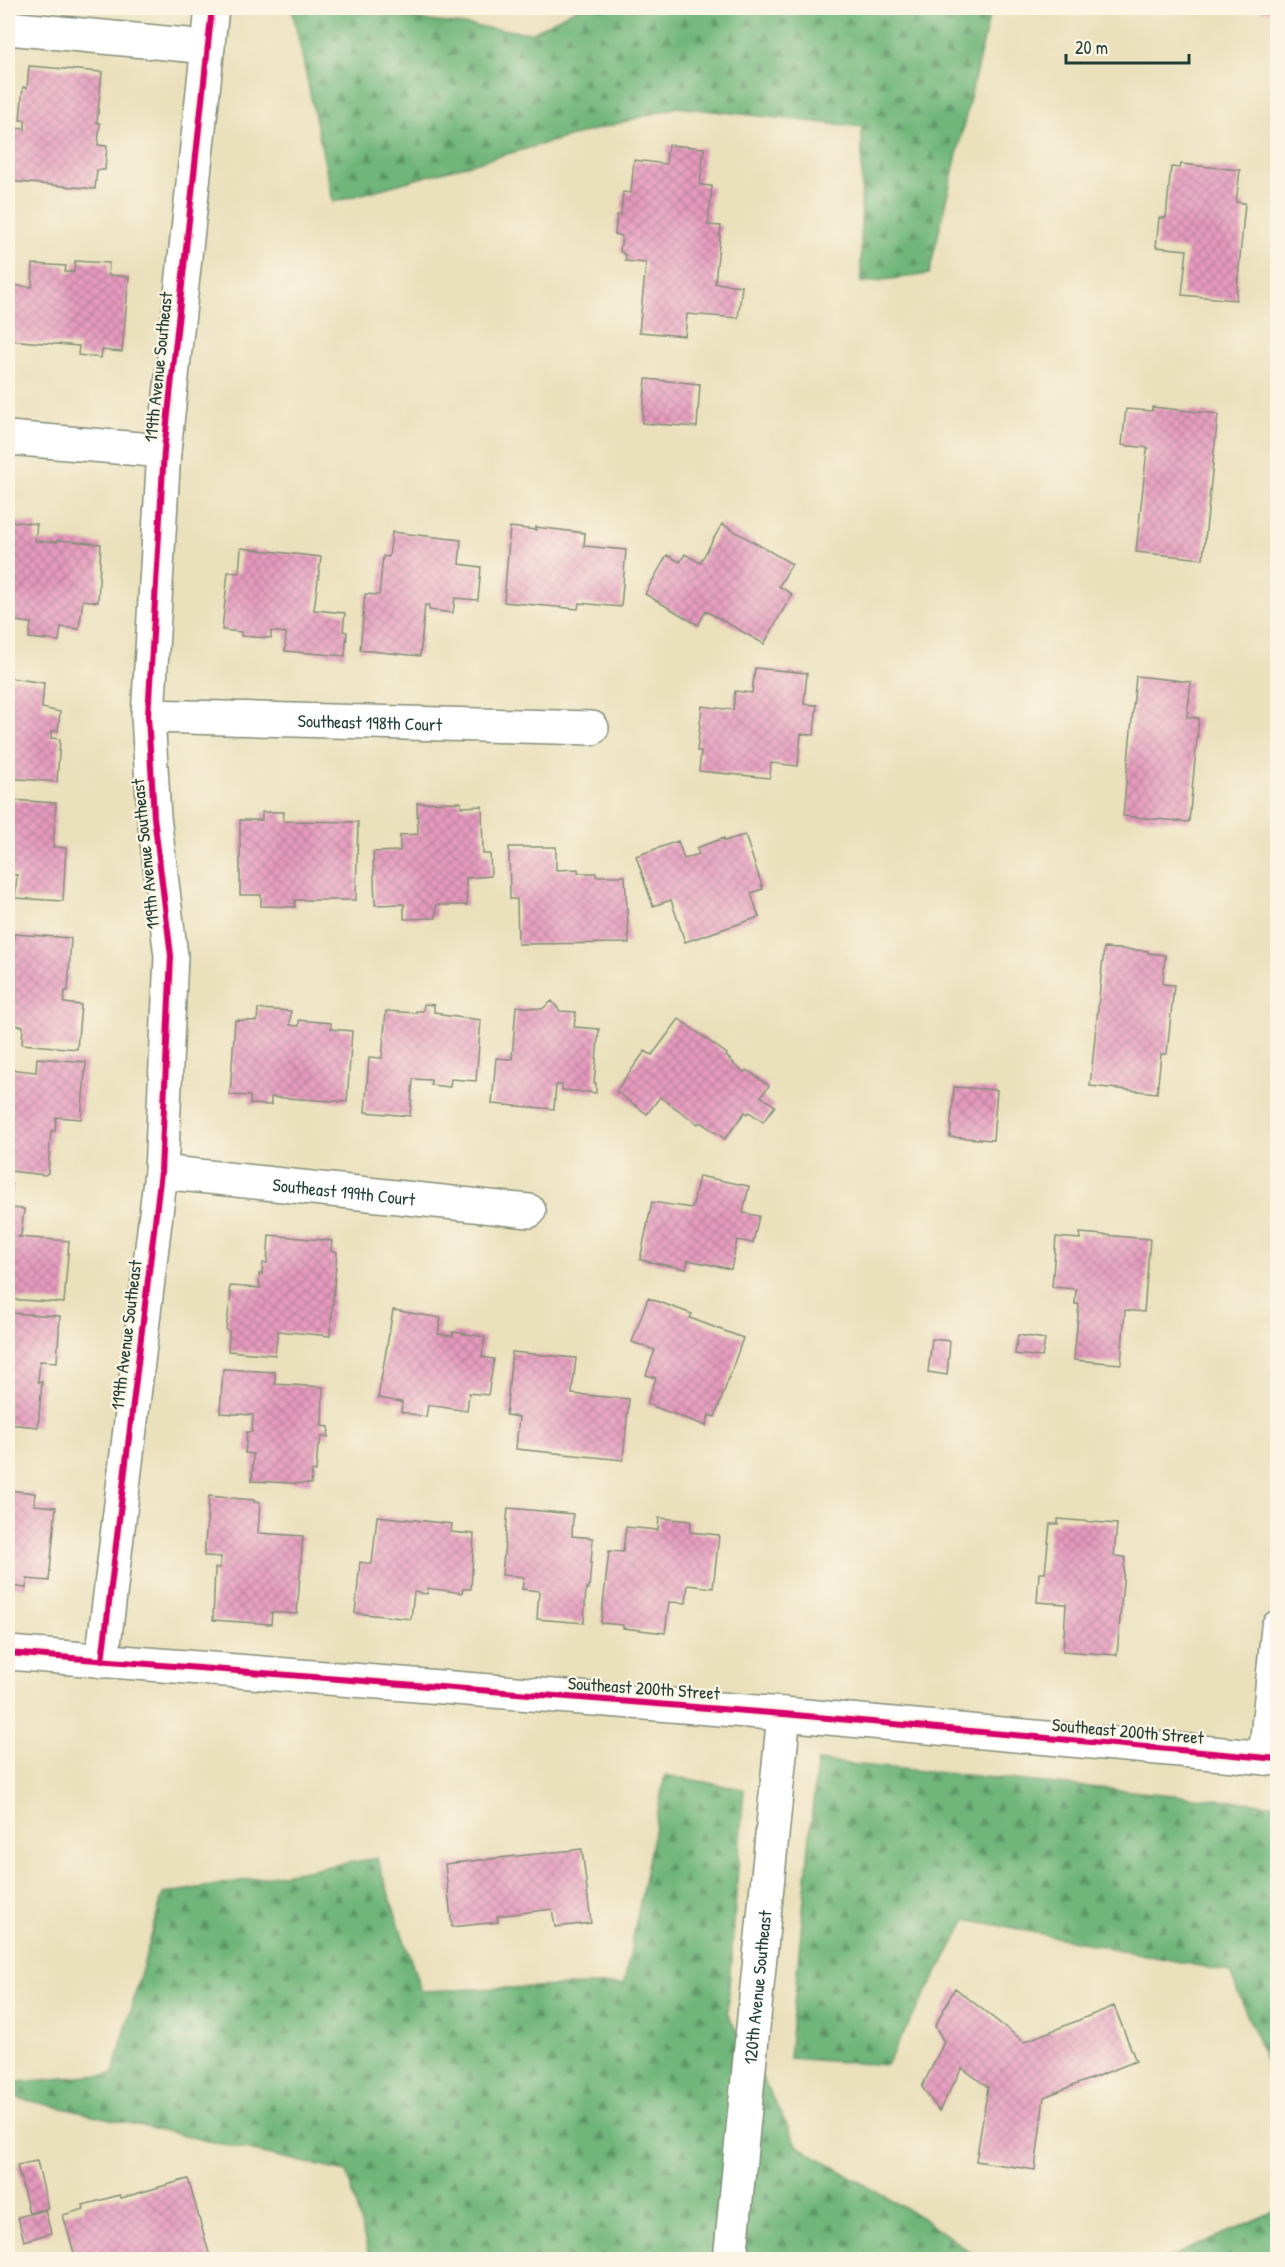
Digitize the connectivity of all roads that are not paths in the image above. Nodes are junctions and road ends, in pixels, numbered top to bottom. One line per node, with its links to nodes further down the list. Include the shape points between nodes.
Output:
1 (212, 8): 3 (street, 119th Avenue Southeast)
2 (8, 28): 3 (street)
3 (208, 47): 5 (street, 119th Avenue Southeast)
4 (8, 438): 5 (street)
5 (164, 451): 6 (street, 119th Avenue Southeast)
6 (148, 716): 7 (street, Southeast 198th Court); 8 (street, 119th Avenue Southeast, via 154,817 171,956)
7 (592, 728)
8 (160, 1172): 9 (street, Southeast 199th Court); 12 (street, 119th Avenue Southeast)
9 (529, 1211)
10 (1278, 1627): 14 (street)
11 (8, 1653): 12 (street, Southeast 200th Street)
12 (102, 1661): 13 (street, Southeast 200th Street)
13 (784, 1714): 14 (street, Southeast 200th Street); 15 (street, 120th Avenue Southeast)
14 (1271, 1759)
15 (729, 2259)

